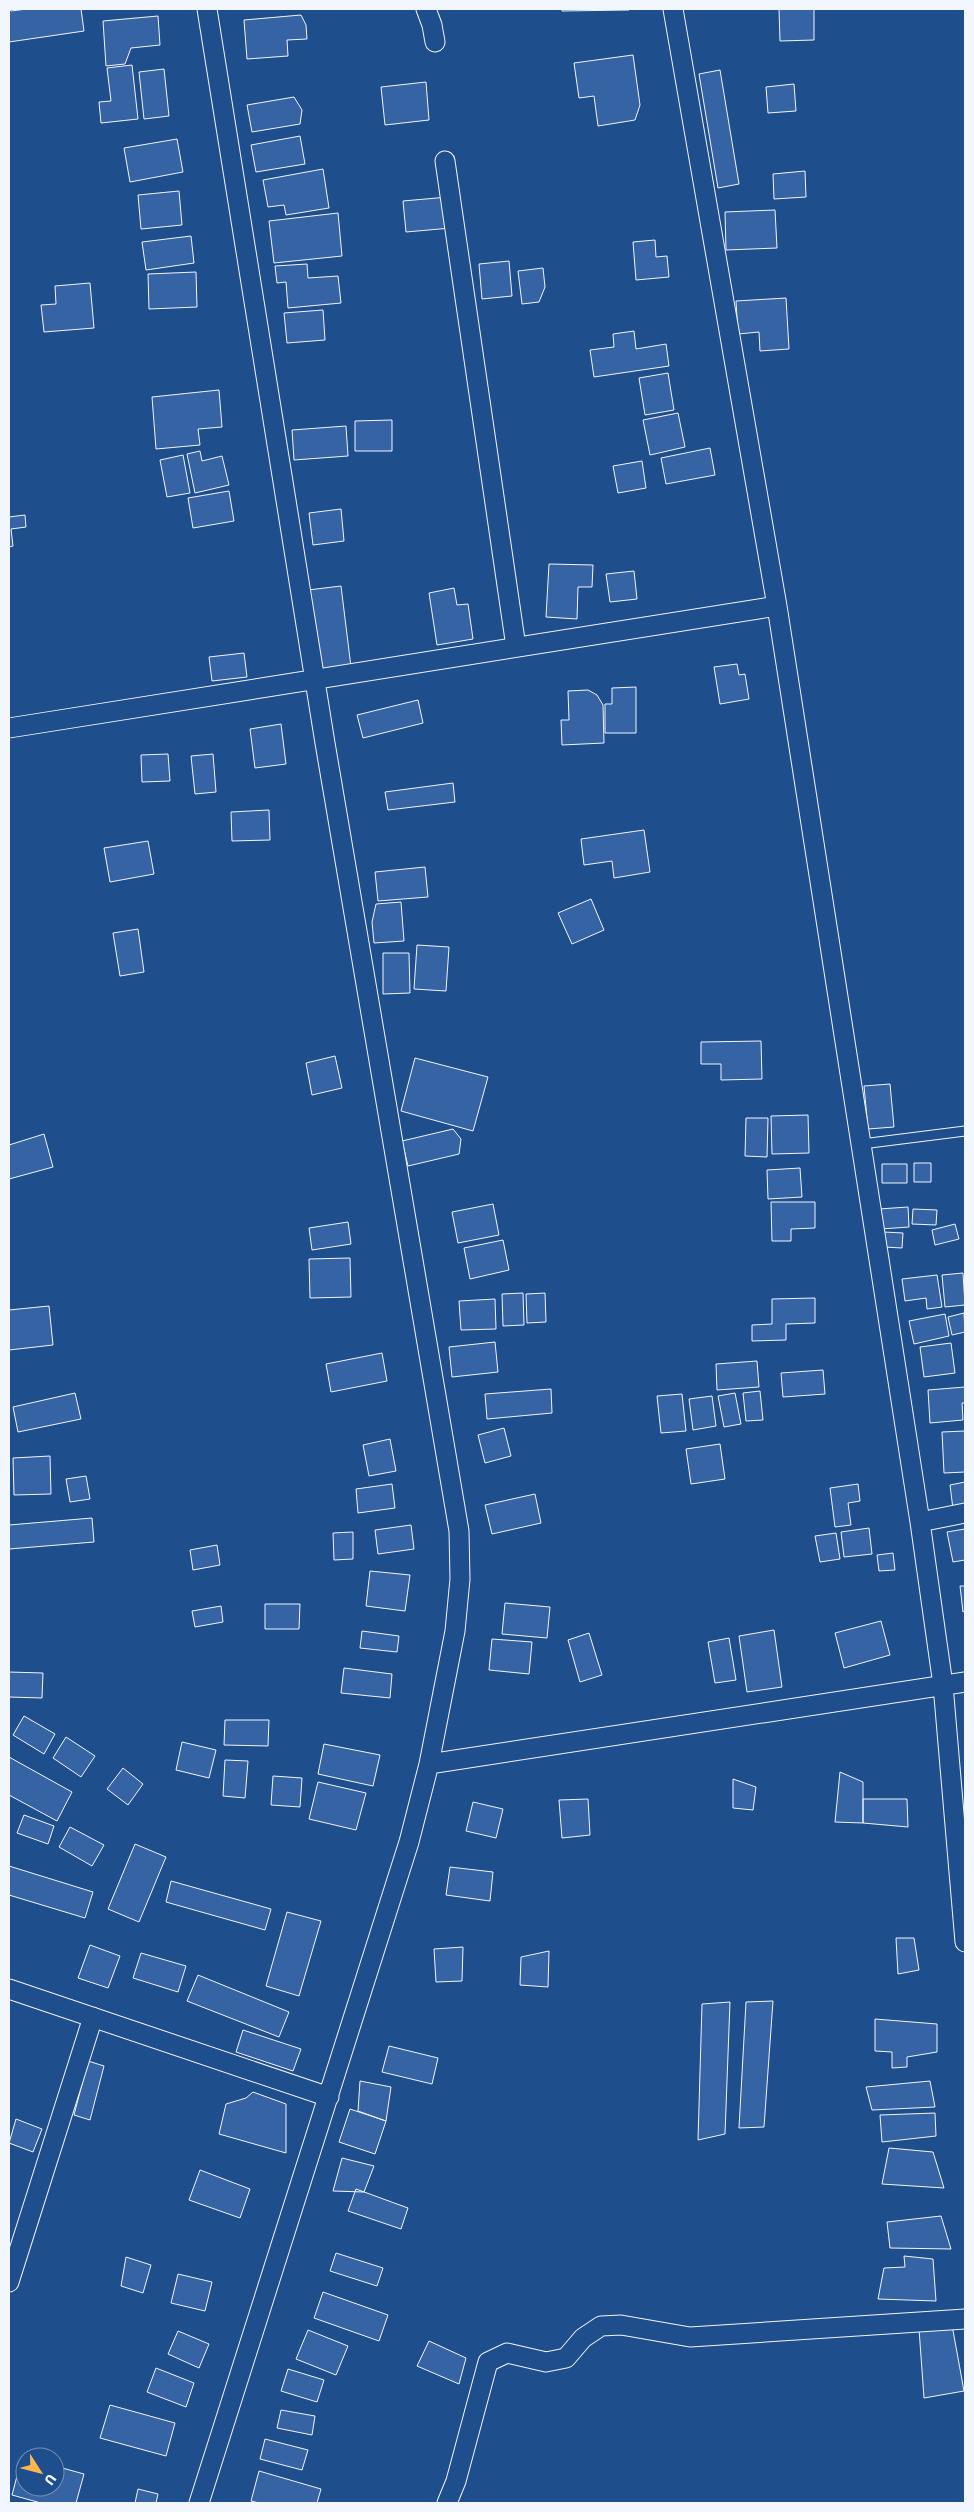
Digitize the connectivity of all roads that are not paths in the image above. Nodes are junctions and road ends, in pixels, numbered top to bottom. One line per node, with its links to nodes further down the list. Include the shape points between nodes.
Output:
1 (207, 9): 8 (street)
2 (426, 9): 4 (street)
3 (673, 9): 6 (street)
4 (435, 42)
5 (445, 161): 7 (street)
6 (777, 606): 7 (street); 11 (street)
7 (516, 647): 8 (street)
8 (316, 679): 9 (street); 16 (street, via 458,1531 460,1579 455,1630)
9 (9, 728)
10 (965, 1131): 11 (lane)
11 (862, 1144): 13 (street)
12 (965, 1514): 13 (street)
13 (920, 1522): 15 (street)
14 (965, 1682): 15 (street)
15 (943, 1685): 16 (street); 17 (street)
16 (429, 1764): 20 (street, via 409,1842)
17 (965, 1942)
18 (9, 1989): 19 (street)
19 (93, 2017): 20 (street); 21 (street)
20 (329, 2097): 23 (street)
21 (9, 2282)
22 (965, 2319): 24 (street, via 690,2337 601,2326 583,2338 566,2358 546,2362 507,2353 488,2362)
23 (199, 2503)
24 (447, 2503)

